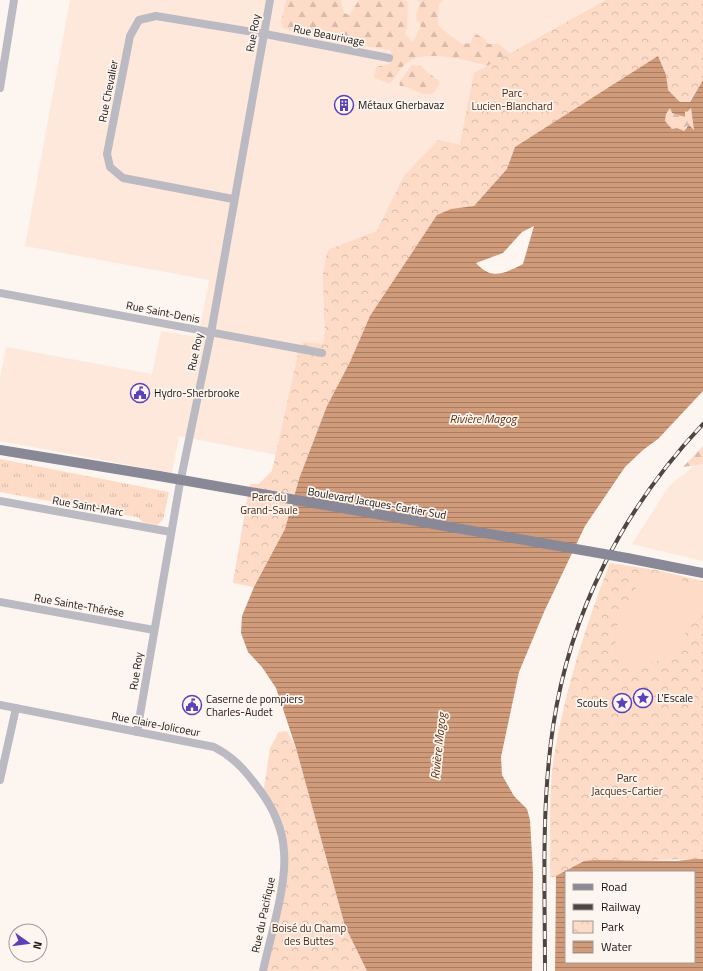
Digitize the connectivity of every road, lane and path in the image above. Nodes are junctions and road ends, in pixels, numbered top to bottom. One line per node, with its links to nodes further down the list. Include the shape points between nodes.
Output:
1 (14, 0): 5 (street)
2 (270, 0): 3 (street, Rue Roy)
3 (265, 34): 4 (street, Rue Beaurivage); 6 (street, Rue Roy); 6 (street, Rue Chevalier, via 156,16 139,20 130,36 107,154 110,167 124,178)
4 (389, 58)
5 (0, 88)
6 (233, 198): 8 (street, Rue Roy)
7 (0, 293): 8 (street, Rue Saint-Denis)
8 (211, 333): 9 (street, Rue Saint-Denis); 12 (street, Rue Roy)
9 (322, 353)
10 (0, 450): 13 (main road, Boulevard Jacques-Cartier Sud, bridge)
11 (0, 501): 12 (street, Rue Saint-Marc)
12 (171, 532): 15 (street, Rue Roy)
13 (703, 573)
14 (0, 602): 15 (street, Rue Sainte-Thérèse)
15 (154, 630): 18 (street, Rue Roy)
16 (0, 705): 17 (street, Rue Claire-Jolicoeur)
17 (16, 708): 18 (street, Rue Claire-Jolicoeur); 19 (street)
18 (137, 732): 20 (street, Rue Claire-Jolicoeur, via 214,747 227,754 263,794)
19 (0, 780)
20 (275, 817): 21 (street, Rue du Pacifique, via 282,836 284,853 281,891)
21 (262, 971)

